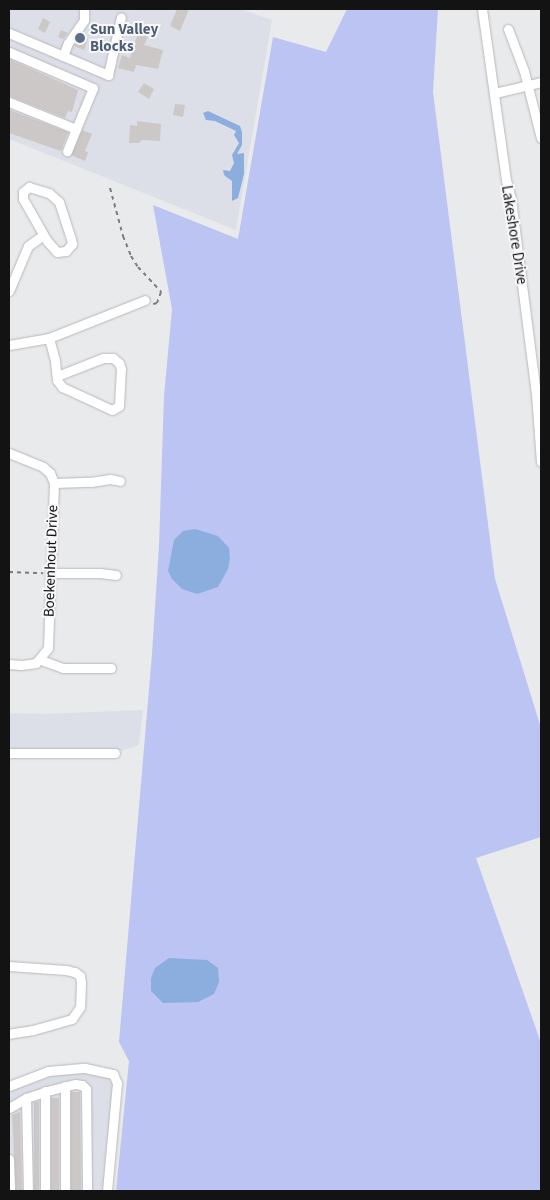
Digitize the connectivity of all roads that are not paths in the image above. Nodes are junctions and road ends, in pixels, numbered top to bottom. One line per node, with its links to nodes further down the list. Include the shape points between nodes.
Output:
1 (84, 9): 7 (street, via 84,20)
2 (482, 9): 10 (street, Lakeshore Drive)
3 (121, 17): 7 (street, via 108,75)
4 (508, 29): 9 (street)
5 (9, 34): 7 (street)
6 (9, 52): 12 (street, via 93,88)
7 (63, 56)
8 (541, 82): 9 (street)
9 (528, 86): 10 (street); 13 (street)
10 (495, 93): 21 (street, Lakeshore Drive)
11 (9, 102): 12 (street)
12 (76, 129): 14 (street)
13 (541, 138)
14 (67, 151)
15 (43, 234): 15 (street, via 59,252 69,249 72,244 55,196 28,187 23,192 23,199); 16 (street, via 28,246)
16 (10, 286)
17 (144, 300): 18 (street)
18 (49, 338): 19 (street); 20 (street)
19 (9, 345)
20 (57, 376): 20 (street, via 103,358 113,358 121,369 119,406 112,410 65,389)
21 (538, 393): 23 (street, Lakeshore Drive)
22 (9, 454): 25 (street, Boekenhout Drive, via 43,467)
23 (541, 462)
24 (120, 482): 25 (street, via 110,479)
25 (54, 483): 26 (street, Boekenhout Drive)
26 (50, 573): 27 (street); 28 (street, Boekenhout Drive, via 48,648)
27 (116, 576)
28 (41, 660): 29 (street, via 30,665); 30 (street, via 63,668)
29 (9, 664)
30 (111, 668)
31 (9, 753): 32 (street)
32 (114, 753)
33 (9, 966): 34 (street, via 75,972 81,982 80,1007 72,1019)
34 (9, 1034)
35 (9, 1086): 46 (street, via 48,1071 85,1068 110,1072 116,1077)
36 (65, 1086): 37 (street); 44 (street); 45 (street, via 82,1085 86,1089)
37 (45, 1091): 38 (street); 43 (street)
38 (26, 1098): 39 (street); 42 (street)
39 (9, 1108)
40 (9, 1159): 41 (street)
41 (10, 1191)
42 (28, 1191)
43 (45, 1191)
44 (65, 1191)
45 (87, 1191)
46 (107, 1191)

